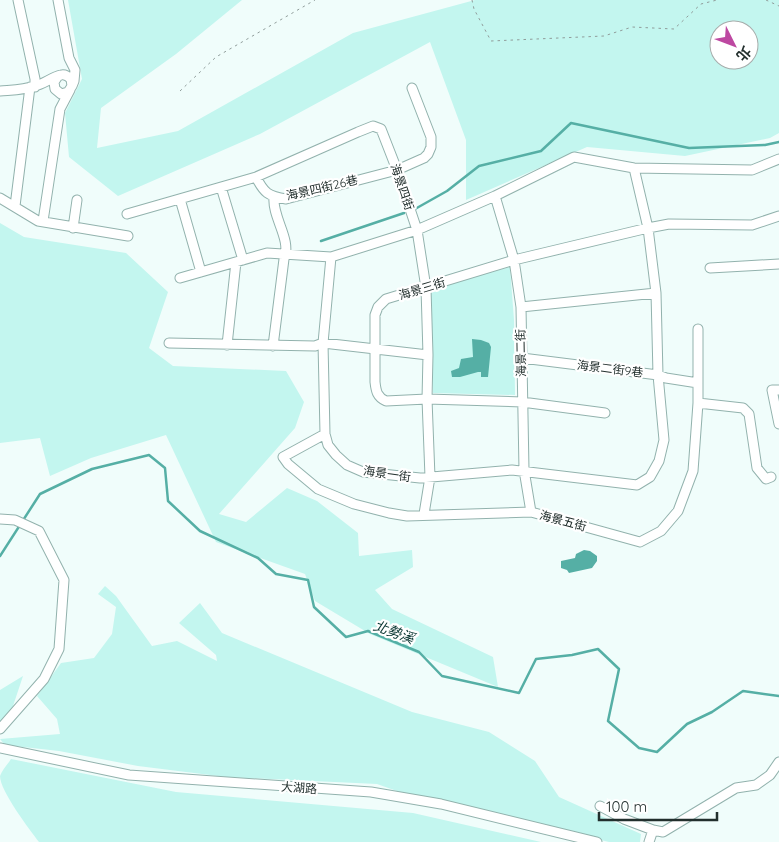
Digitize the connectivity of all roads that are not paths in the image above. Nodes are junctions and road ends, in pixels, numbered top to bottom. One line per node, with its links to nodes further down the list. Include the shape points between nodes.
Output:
1 (18, 0): 5 (street, via 35,79)
2 (58, 0): 3 (street)
3 (69, 58): 4 (street); 6 (street, via 75,70)
4 (60, 76): 5 (street); 6 (street, via 71,79); 9 (street, via 53,86)
5 (32, 87): 8 (street); 9 (street); 20 (street)
6 (71, 88): 9 (street, via 64,94); 23 (street, via 60,109)
7 (412, 88): 12 (street, 海景四街26巷, via 431,137 431,147 424,158)
8 (0, 91)
9 (57, 92)
10 (779, 159): 11 (street, via 752,170)
11 (634, 168): 15 (street, via 574,157); 25 (street, 海景一街)
12 (397, 170): 13 (street, 海景四街, via 380,129 373,126); 16 (street, 海景四街26巷, via 286,199); 26 (street, 海景四街)
13 (256, 177): 14 (street, 海景四街); 16 (street, 海景四街26巷, via 266,193)
14 (221, 187): 18 (street, 海景四街); 31 (street)
15 (495, 196): 26 (street); 30 (street, 海景二街)
16 (274, 197): 28 (street, via 273,205 287,246)
17 (0, 198): 20 (street)
18 (180, 199): 21 (street, 海景四街); 34 (street)
19 (76, 200): 24 (street)
20 (15, 206): 23 (street)
21 (127, 214)
22 (779, 216): 25 (street, 海景三街, via 752,225 669,224)
23 (43, 221): 24 (street)
24 (73, 228): 27 (street)
25 (648, 228): 30 (street, 海景三街); 37 (street, 海景一街)
26 (417, 230): 29 (street); 36 (street, 海景四街)
27 (128, 236)
28 (286, 254): 29 (street); 31 (street, via 267,253); 43 (street)
29 (331, 257): 41 (street, 海景一街)
30 (514, 260): 36 (street, 海景三街); 38 (street, 海景二街)
31 (239, 261): 34 (street); 42 (street)
32 (779, 264): 33 (street)
33 (710, 268)
34 (201, 272): 35 (street)
35 (180, 278)
36 (426, 288): 44 (street, 海景三街, via 386,299 378,307 375,315); 45 (street, 海景四街)
37 (656, 293): 38 (street); 47 (street, 海景一街)
38 (521, 307): 46 (street, 海景二街)
39 (698, 329): 48 (street, 海景五街)
40 (169, 343): 42 (street)
41 (323, 343): 43 (street, via 315,346); 44 (street); 55 (street, 海景一街)
42 (227, 345): 43 (street)
43 (273, 346)
44 (376, 350): 45 (street); 50 (street, 海景三街, via 375,382 381,399)
45 (428, 356): 50 (street, 海景四街)
46 (522, 358): 47 (street, 海景二街9巷); 51 (street, 海景二街)
47 (658, 375): 48 (street, 海景二街9巷); 56 (street, 海景一街, via 664,440 659,461 650,477 636,485)
48 (698, 383): 52 (street, 海景五街)
49 (779, 390): 54 (street, via 772,390)
50 (427, 399): 51 (street, 海景三街); 57 (street, 海景四街)
51 (522, 402): 53 (street, 海景三街); 56 (street, 海景二街)
52 (698, 403): 58 (street, via 743,408 749,414 757,468 766,479); 59 (street, 海景五街, via 693,471 678,511 662,531 640,542)
53 (604, 413)
54 (779, 424)
55 (325, 434): 57 (street, 海景一街, via 336,455 363,472); 60 (street, 海景五街, via 283,456 314,487 354,504 407,516)
56 (524, 470): 57 (street, 海景一街); 59 (street, 海景二街)
57 (430, 477): 60 (street, 海景四街)
58 (771, 477)
59 (531, 512): 60 (street, 海景五街)
60 (424, 514)
61 (0, 519): 62 (street, via 17,521 39,531 64,580 59,649 44,679)
62 (0, 729)
63 (0, 748): 67 (street, 大湖路, via 129,775 371,792 441,804)
64 (779, 762): 66 (street, via 770,775 756,785 736,788 663,832)
65 (600, 806): 66 (street)
66 (653, 830): 68 (street)
67 (597, 842)
68 (649, 842)

